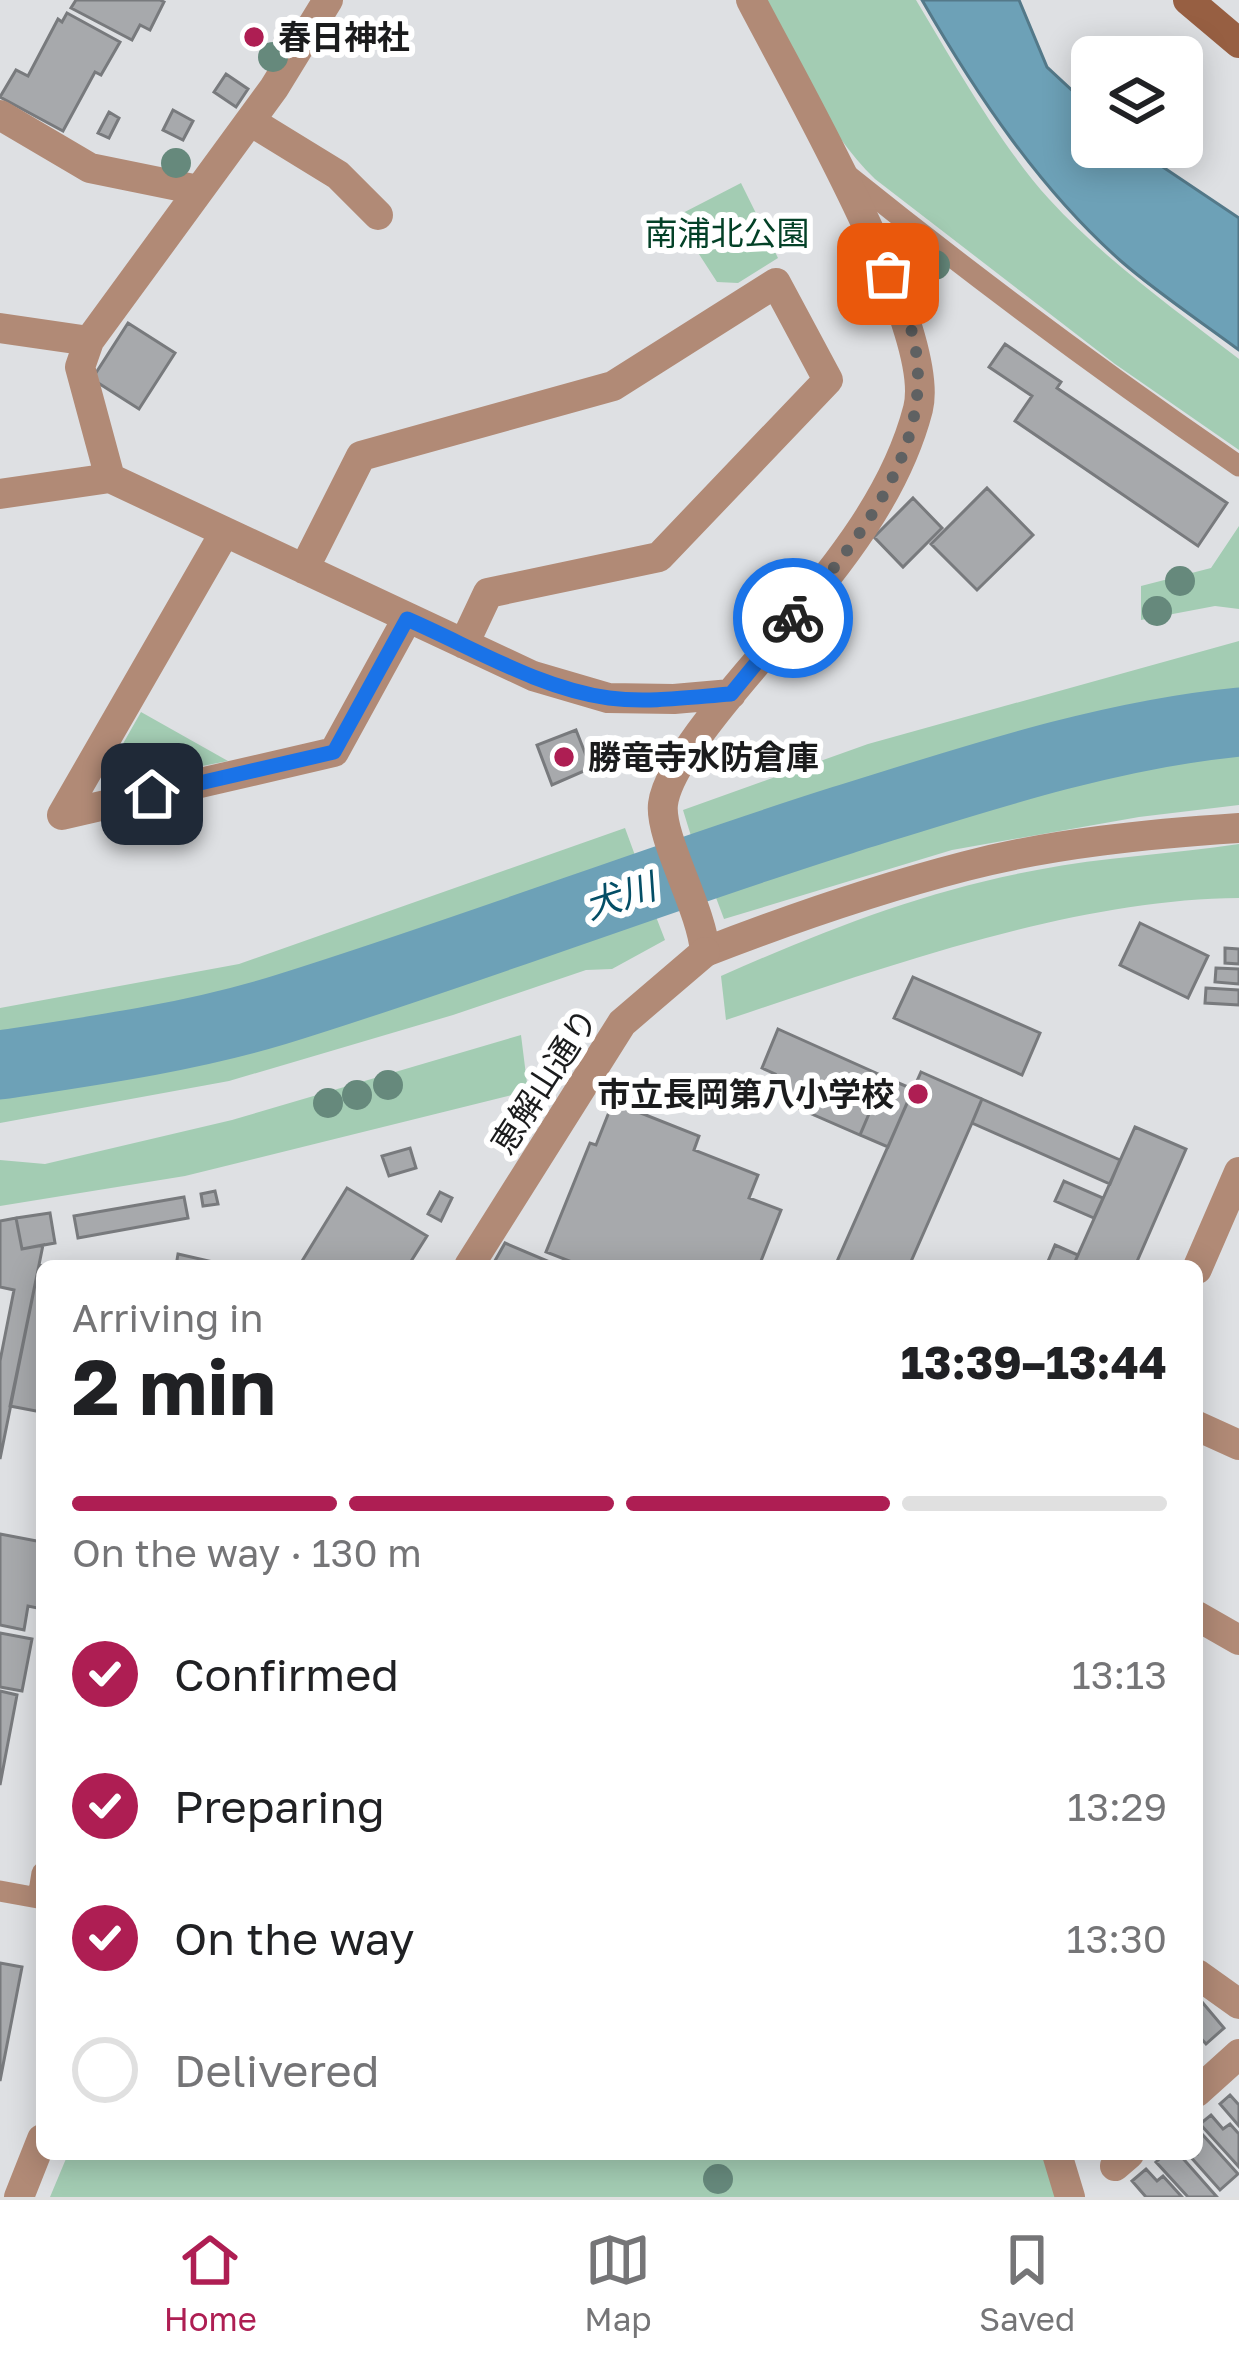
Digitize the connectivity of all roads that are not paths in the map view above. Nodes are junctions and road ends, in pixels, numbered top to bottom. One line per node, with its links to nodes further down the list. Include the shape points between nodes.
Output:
1 (328, 0): 6 (street)
2 (751, 0): 7 (street)
3 (1188, 0): 4 (main road)
4 (1239, 43)
5 (0, 115): 8 (street, via 90,167)
6 (250, 121): 8 (street); 9 (street, via 338,175)
7 (836, 166): 12 (lane); 19 (street, via 915,341 920,404 896,471 851,548)
8 (198, 190): 11 (street)
9 (378, 214)
10 (0, 328): 11 (street)
11 (89, 341): 13 (street, via 80,367)
12 (1239, 466)
13 (110, 478): 14 (street); 15 (street)
14 (0, 494)
15 (225, 532): 16 (street); 17 (street, via 62,815 334,752)
16 (304, 568): 17 (street); 18 (street, via 361,456 613,386 776,284 828,380 659,557 488,593)
17 (407, 619): 18 (street)
18 (464, 644): 19 (street, via 608,698)
19 (731, 694): 21 (street, via 663,800)
20 (1239, 828): 21 (street, 恵解山通り, via 969,865)
21 (704, 942): 24 (street, 恵解山通り, via 622,1023)
22 (1239, 1172): 23 (street)
23 (1227, 1232): 25 (street)
24 (473, 1260)
25 (1203, 1262)
26 (1203, 1429): 27 (street)
27 (1239, 1445)
28 (1203, 1630): 29 (street)
29 (1239, 1640)
30 (0, 1891): 31 (lane)
31 (36, 1898)
32 (1203, 1978): 33 (street)
33 (1239, 2004)
34 (1239, 2054): 35 (street)
35 (1203, 2087)
36 (36, 2155): 38 (street)
37 (1059, 2160): 39 (street)
38 (19, 2197)
39 (1070, 2197)

